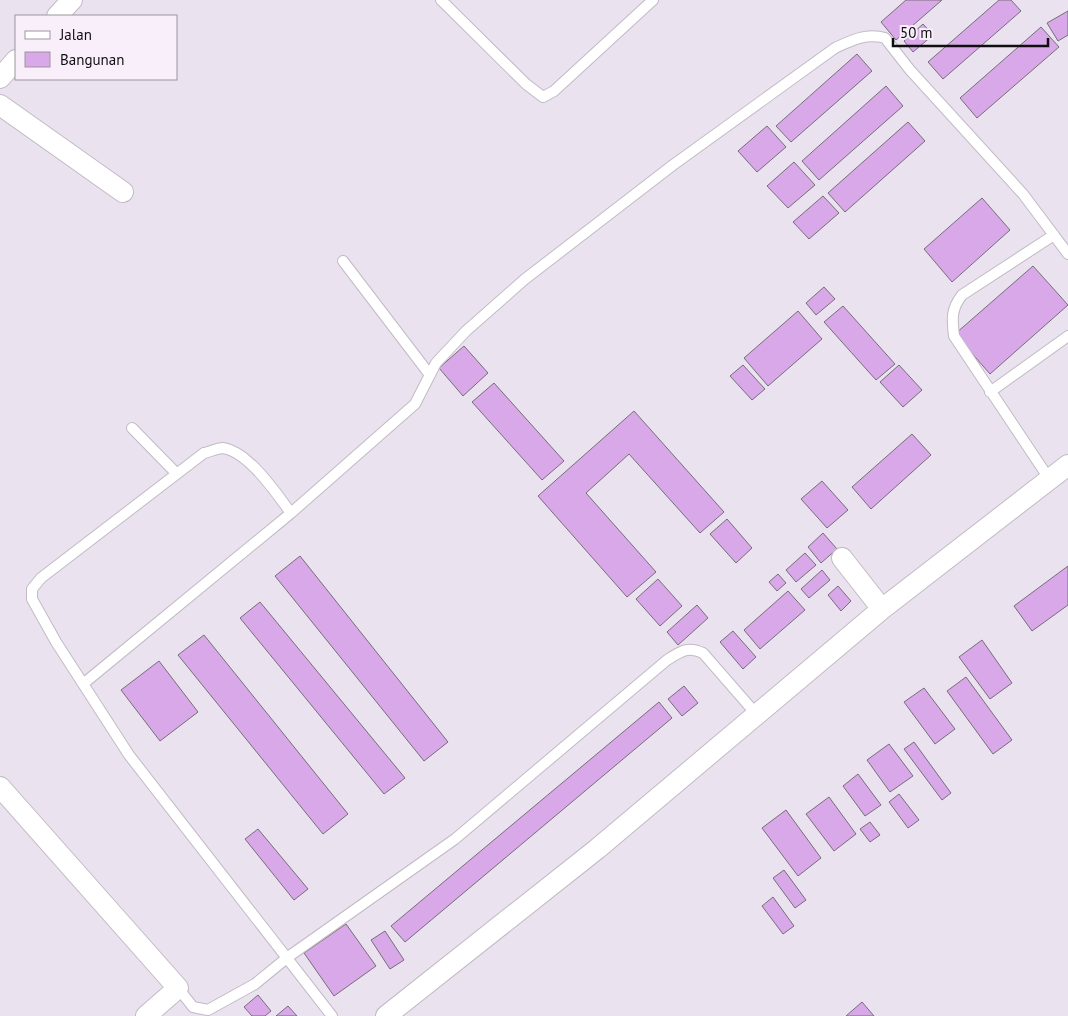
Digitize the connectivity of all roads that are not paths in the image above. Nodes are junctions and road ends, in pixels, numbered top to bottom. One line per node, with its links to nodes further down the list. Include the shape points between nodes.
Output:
1 (72, 0): 4 (street)
2 (441, 0): 3 (lane, via 543,97 554,91)
3 (653, 0)
4 (58, 15)
5 (15, 61): 6 (street)
6 (0, 78)
7 (0, 105): 8 (street)
8 (123, 192)
9 (1054, 235): 10 (lane); 13 (lane, via 1023,194 885,38 868,36 852,39 673,166 525,279 466,331); 14 (lane, via 962,295 955,304 952,316 954,336)
10 (1068, 254)
11 (343, 261): 13 (lane)
12 (1068, 336): 14 (lane)
13 (430, 374): 19 (lane, via 415,404)
14 (990, 392): 18 (lane)
15 (132, 428): 17 (lane)
16 (1068, 465): 18 (street)
17 (176, 473): 19 (lane, via 204,453 222,448 242,456); 22 (lane, via 32,589 32,599 38,612)
18 (1050, 480): 21 (street)
19 (291, 513): 22 (lane)
20 (842, 558): 21 (street)
21 (882, 609): 23 (street)
22 (83, 684): 25 (lane, via 129,755)
23 (757, 715): 25 (lane, via 703,653 683,650 667,660 455,839); 29 (street, via 597,850)
24 (0, 787): 26 (street)
25 (288, 957): 26 (lane, via 255,984 208,1010 193,1007); 28 (lane)
26 (178, 988): 27 (street)
27 (146, 1016)
28 (332, 1016)
29 (386, 1016)

